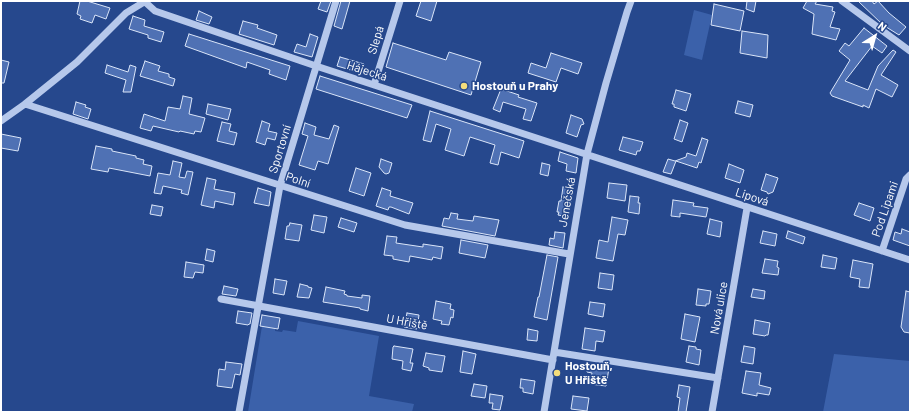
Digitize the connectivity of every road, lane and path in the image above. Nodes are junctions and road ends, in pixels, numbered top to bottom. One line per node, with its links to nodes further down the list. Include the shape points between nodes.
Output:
1 (336, 1): 7 (street, Sportovní)
2 (400, 1): 8 (street, Slepá)
3 (632, 1): 11 (street, Jenečská, via 606,82)
4 (842, 1): 6 (street)
5 (144, 2): 7 (street, Hájecká, via 155,11); 9 (street, via 126,13 77,62)
6 (910, 51)
7 (316, 66): 8 (street, Hájecká); 13 (street, Sportovní)
8 (374, 85): 11 (street, Hájecká)
9 (25, 104): 10 (street); 13 (street, Polní)
10 (1, 121)
11 (587, 154): 14 (street, Lipová); 16 (street, Jenečská)
12 (910, 176): 15 (street, Pod Lipami, via 906,179)
13 (280, 186): 16 (street, Polní, via 404,225); 19 (street, Sportovní)
14 (747, 208): 15 (street, Lipová); 22 (street, Nová ulice)
15 (882, 251): 17 (street, Lipová)
16 (570, 254): 20 (street, Jenečská)
17 (910, 260)
18 (221, 298): 19 (street, U Hřiště)
19 (258, 306): 21 (street, U Hřiště); 23 (street)
20 (554, 352): 21 (street, Jenečská); 22 (street)
21 (553, 360): 24 (street, Jenečská)
22 (718, 378): 25 (street, Nová ulice)
23 (239, 412)
24 (544, 412)
25 (712, 412)

